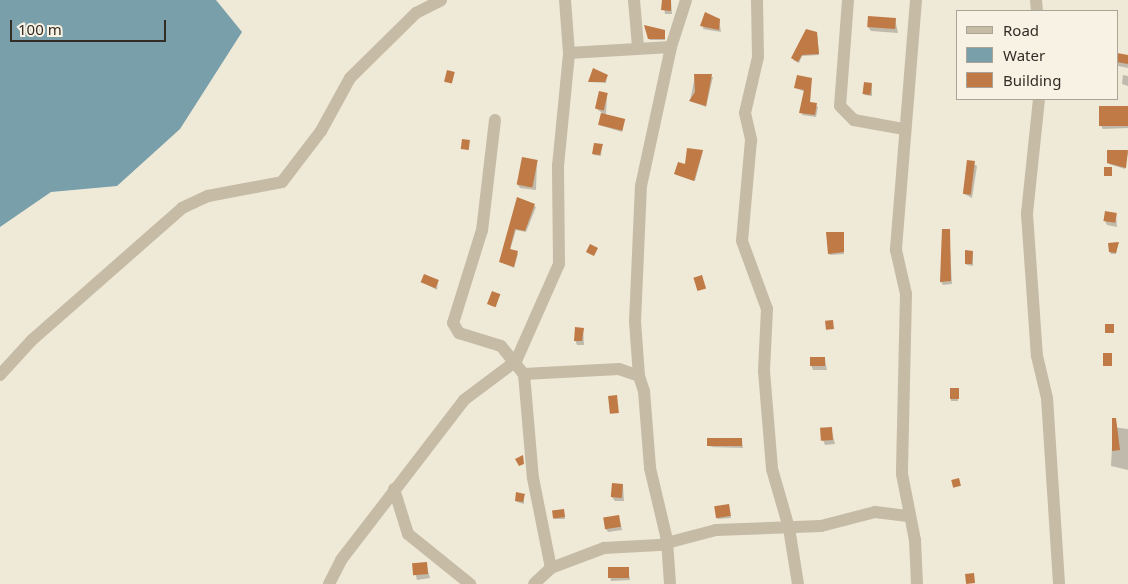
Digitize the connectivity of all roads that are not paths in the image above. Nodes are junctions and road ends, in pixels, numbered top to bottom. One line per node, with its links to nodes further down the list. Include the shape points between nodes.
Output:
1 (441, 0): 16 (street, via 416,13 350,78 321,131 282,182 208,196 182,208 39,333)
2 (565, 0): 10 (street)
3 (634, 0): 8 (street)
4 (686, 0): 9 (street)
5 (757, 0): 20 (street, via 758,57 746,113 751,140 742,241 767,310 764,370 772,469)
6 (848, 0): 13 (street, via 840,106 854,120)
7 (916, 0): 13 (street)
8 (638, 46): 9 (street); 10 (street)
9 (671, 48): 17 (street, via 641,186 635,322)
10 (569, 53): 14 (street, via 558,166 558,264)
11 (1039, 100): 29 (street, via 1027,214 1036,356 1047,398)
12 (495, 120): 14 (street, via 482,230 453,322 458,332 501,346)
13 (904, 129): 19 (street, via 896,250 906,294 902,474)
14 (516, 361): 15 (street); 18 (street, via 464,400)
15 (524, 374): 17 (street, via 619,369); 22 (street, via 533,478)
16 (0, 375)
17 (639, 376): 21 (street, via 644,391 650,468)
18 (394, 488): 23 (street, via 341,560); 24 (street, via 408,534)
19 (910, 516): 20 (street, via 875,512 821,526); 28 (street)
20 (790, 528): 21 (street, via 716,530); 27 (street)
21 (667, 540): 22 (street, via 660,545 604,548); 26 (street)
22 (552, 568): 25 (street)
23 (330, 584)
24 (470, 584)
25 (534, 584)
26 (670, 584)
27 (798, 584)
28 (917, 584)
29 (1059, 584)

